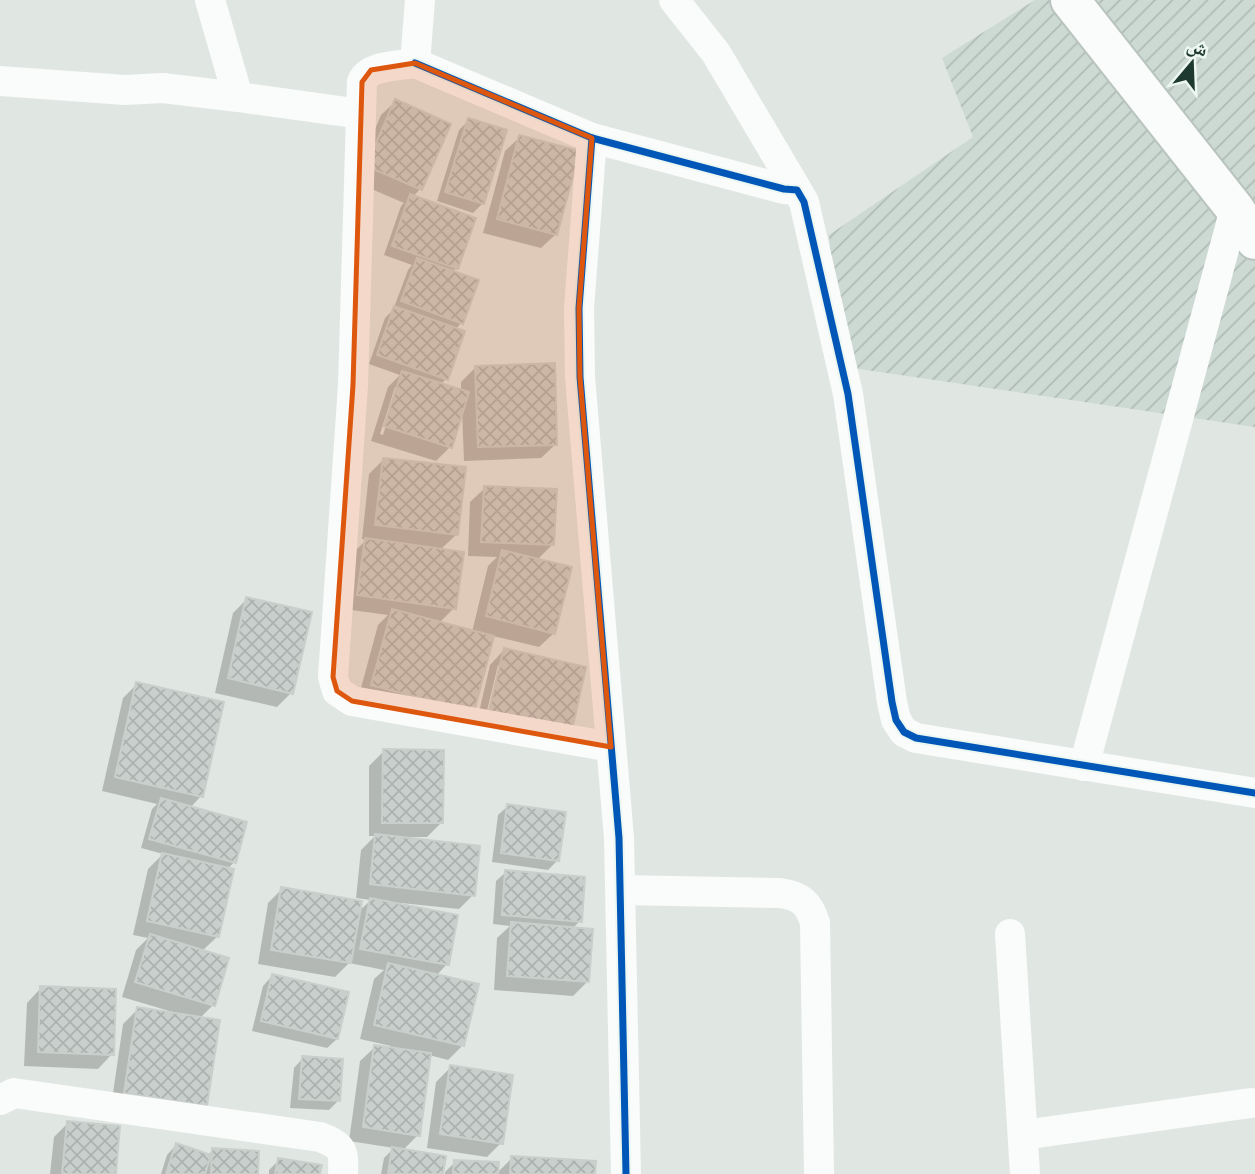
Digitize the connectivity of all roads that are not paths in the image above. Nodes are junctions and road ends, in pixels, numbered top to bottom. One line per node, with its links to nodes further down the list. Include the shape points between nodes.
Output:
1 (211, 0): 7 (street)
2 (420, 0): 5 (street)
3 (674, 0): 10 (street, via 716,53)
4 (1070, 0): 11 (street)
5 (415, 63): 8 (street, via 364,75); 9 (street)
6 (0, 81): 7 (street, via 125,90 163,88)
7 (237, 97): 8 (street)
8 (361, 114): 12 (street, via 353,385 333,677 337,691 352,701)
9 (592, 138): 10 (street); 12 (street, via 579,307 580,377)
10 (797, 190): 13 (street, via 804,202 848,394 897,720 904,732 916,738)
11 (1245, 225): 13 (street)
12 (611, 747): 15 (street)
13 (1084, 765): 14 (street)
14 (1255, 793)
15 (621, 890): 21 (street); 22 (street, via 780,893 793,895 811,911 815,923)
16 (1010, 934): 19 (street)
17 (0, 1100): 20 (street, via 13,1093 320,1137 335,1143 344,1155)
18 (1251, 1103): 19 (street)
19 (1023, 1135): 23 (street)
20 (343, 1174)
21 (626, 1174)
22 (819, 1174)
23 (1025, 1174)

